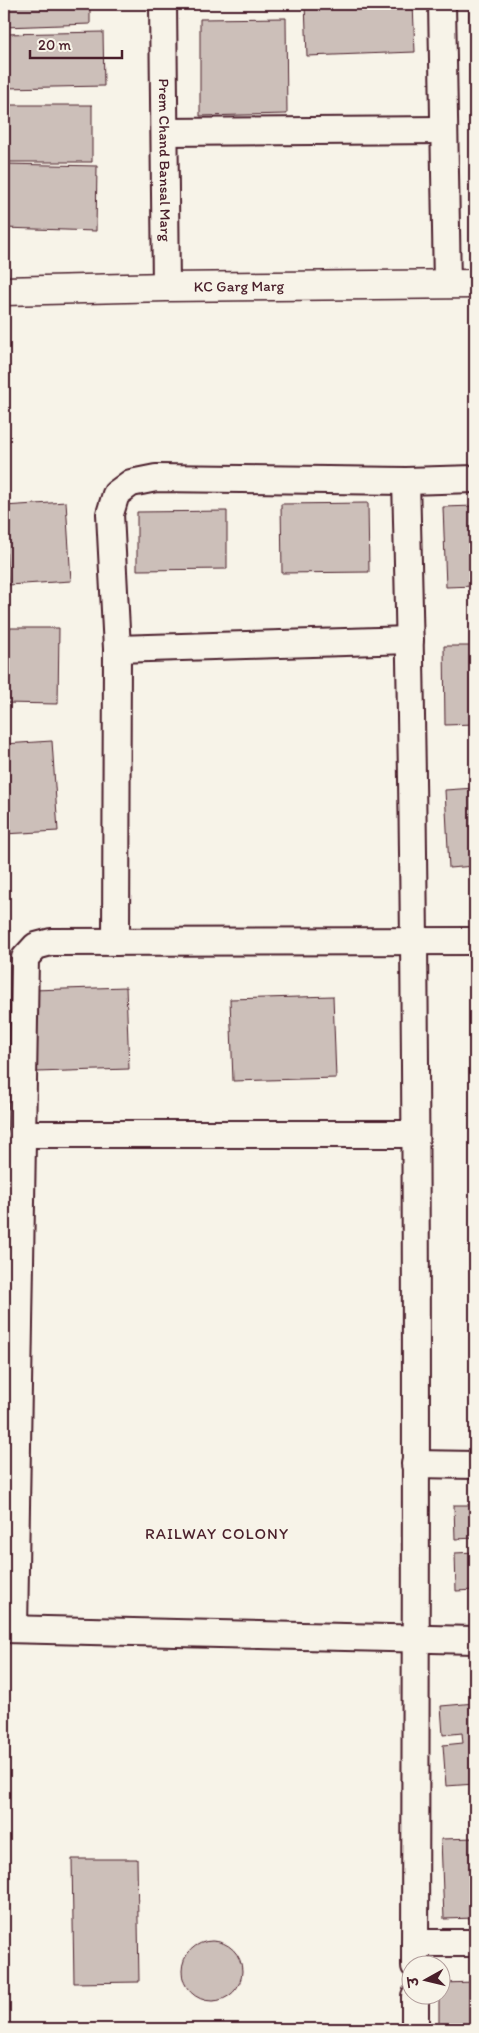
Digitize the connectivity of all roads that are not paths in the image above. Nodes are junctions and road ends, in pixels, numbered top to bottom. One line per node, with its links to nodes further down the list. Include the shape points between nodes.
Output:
1 (163, 4): 4 (street, Prem Chand Bansal Marg)
2 (442, 4): 3 (street)
3 (444, 130): 4 (street); 5 (street)
4 (165, 132): 7 (street, Prem Chand Bansal Marg)
5 (447, 284): 6 (street, KC Garg Marg); 7 (street, KC Garg Marg)
6 (475, 284)
7 (166, 287): 8 (street, KC Garg Marg)
8 (4, 291)
9 (475, 479): 10 (street)
10 (406, 481): 11 (street); 12 (street, via 156,478 131,483 116,494 110,514)
11 (410, 640): 12 (street); 15 (street)
12 (117, 649): 13 (street)
13 (116, 942): 15 (street); 16 (street, via 51,942 36,946 25,958)
14 (475, 942): 15 (street)
15 (414, 943): 17 (street)
16 (21, 1134): 17 (street); 20 (street)
17 (415, 1134): 18 (street)
18 (415, 1464): 19 (street); 21 (street)
19 (475, 1466)
20 (9, 1629): 21 (street)
21 (416, 1638): 22 (street); 24 (street)
22 (475, 1640)
23 (475, 1943): 24 (street)
24 (415, 1954)
25 (415, 2006): 26 (street)
26 (415, 2029)

